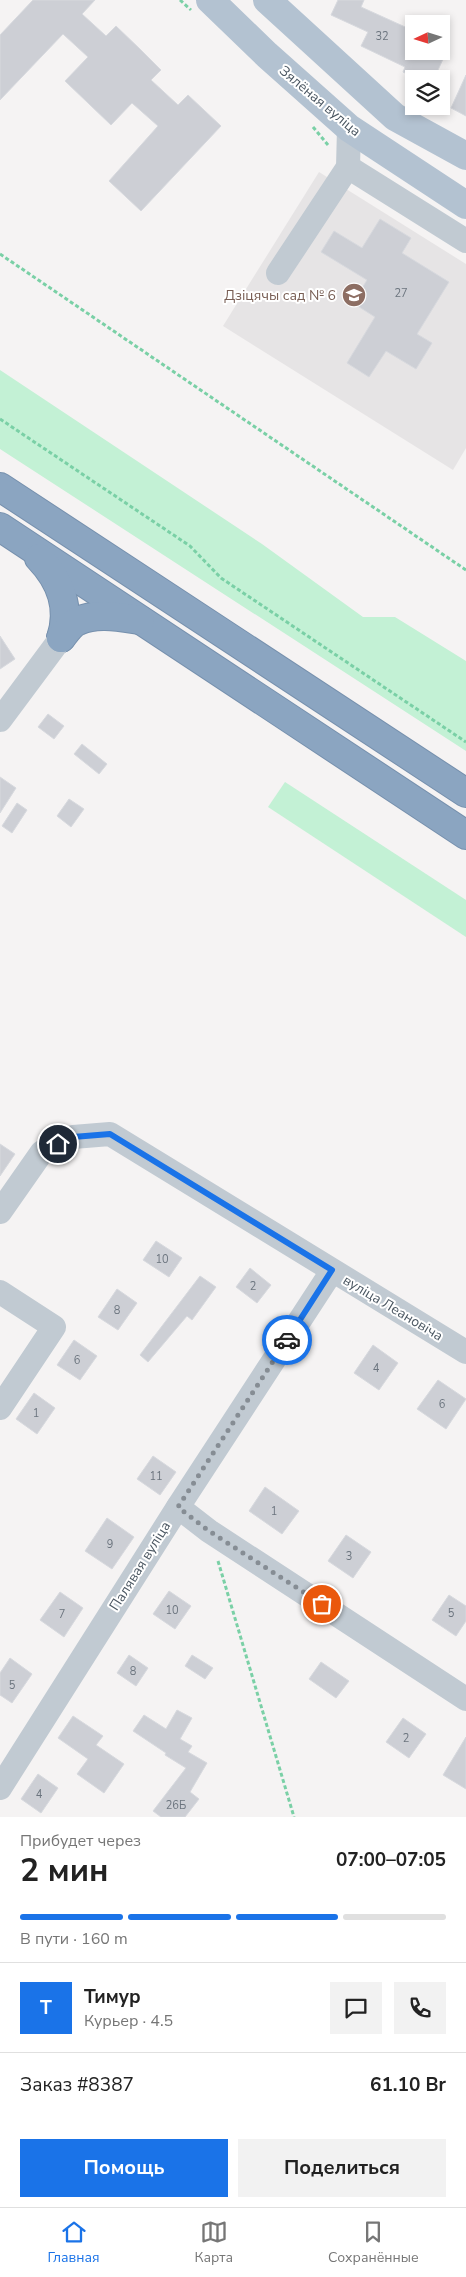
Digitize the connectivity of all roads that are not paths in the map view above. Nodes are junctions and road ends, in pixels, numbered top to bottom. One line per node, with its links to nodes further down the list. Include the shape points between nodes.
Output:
1 (210, 0): 3 (main road, Зялёная вуліца)
2 (267, 0): 4 (main road, via 396,117)
3 (348, 128): 5 (street); 6 (main road, Зялёная вуліца)
4 (466, 156)
5 (348, 167): 7 (street); 8 (street)
6 (466, 205)
7 (466, 241)
8 (278, 273)
9 (0, 487): 15 (highway)
10 (0, 528): 11 (highway)
11 (24, 543): 12 (highway); 13 (highway, via 42,561 64,600 66,610)
12 (141, 620): 13 (highway, via 115,616 88,618 76,622); 16 (highway)
13 (61, 638): 14 (street)
14 (0, 720)
15 (466, 793)
16 (466, 835)
17 (0, 1212): 18 (street, вуліца Леановіча, via 42,1152 73,1137 110,1134)
18 (332, 1270): 20 (street, вуліца Леановіча); 22 (street, Палявая вуліца)
19 (0, 1292): 21 (street, via 54,1327)
20 (466, 1352)
21 (0, 1408)
22 (178, 1507): 23 (street, via 209,1531); 24 (street, Палявая вуліца)
23 (466, 1699)
24 (0, 1788)

